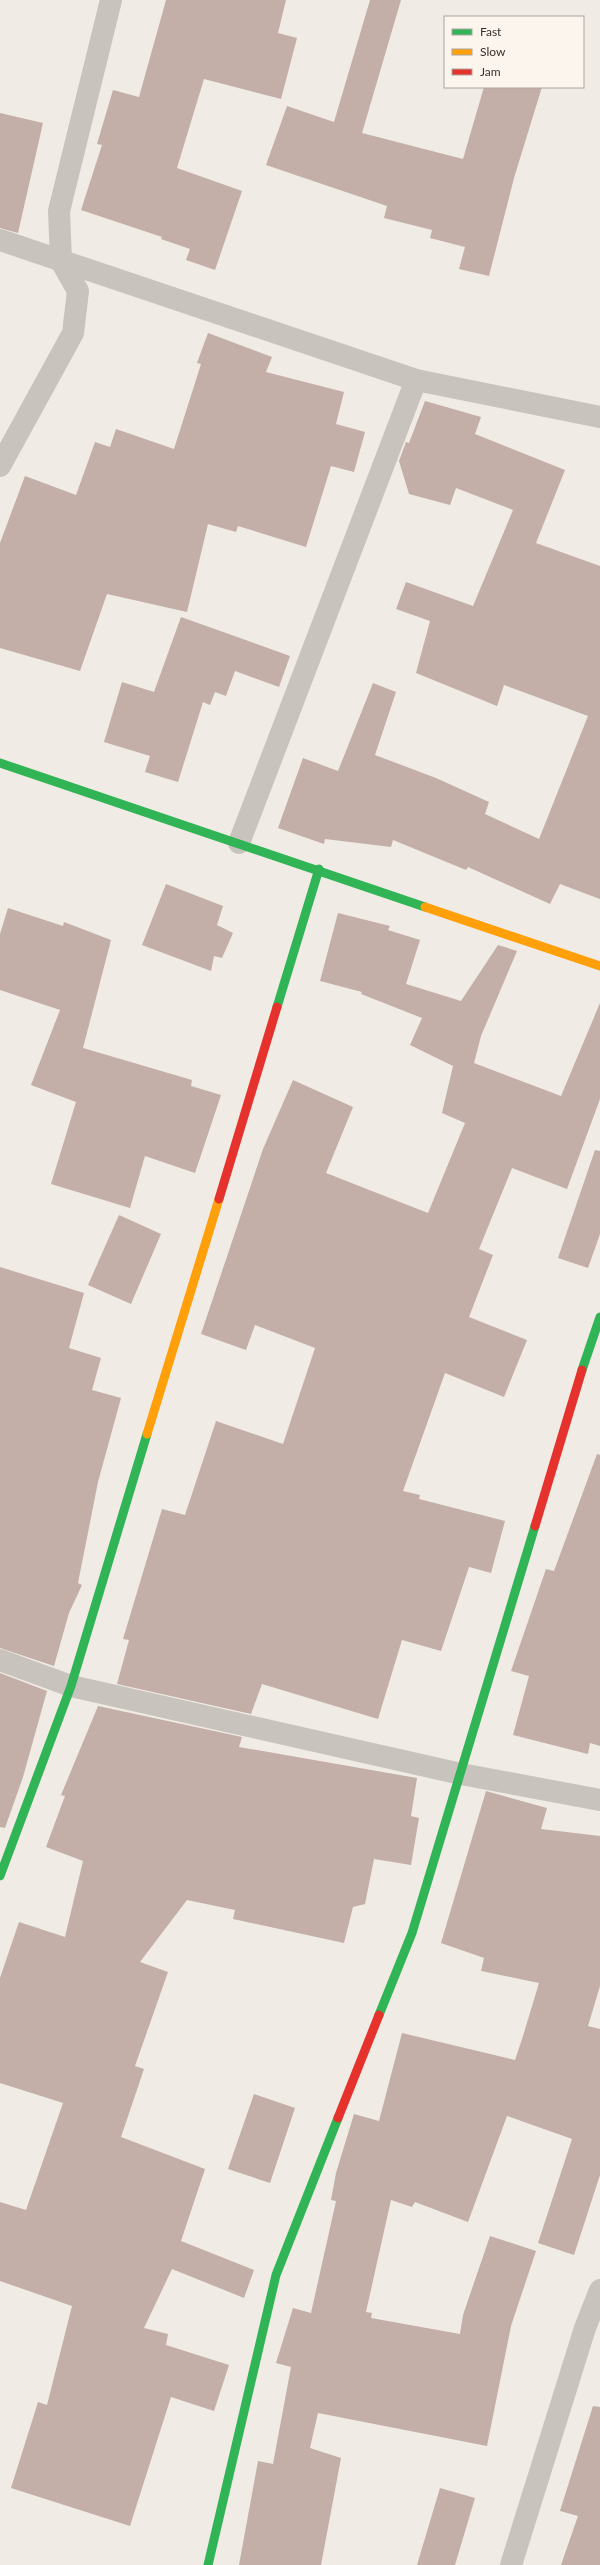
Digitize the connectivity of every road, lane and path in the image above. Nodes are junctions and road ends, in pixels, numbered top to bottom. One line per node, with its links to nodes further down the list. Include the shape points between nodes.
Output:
1 (111, 0): 3 (street, via 59,211)
2 (0, 240): 3 (street)
3 (61, 261): 4 (street); 6 (street, via 78,291 73,333)
4 (416, 380): 5 (street); 8 (street)
5 (600, 417)
6 (0, 466)
7 (0, 762): 8 (street)
8 (239, 842): 9 (street)
9 (319, 870): 10 (street); 13 (street)
10 (600, 966)
11 (600, 1317): 14 (street, via 586,1356)
12 (0, 1660): 13 (street)
13 (72, 1686): 14 (street); 16 (street)
14 (461, 1774): 15 (street); 19 (street, via 412,1933 276,2275)
15 (600, 1800)
16 (0, 1876)
17 (600, 2290): 18 (street)
18 (593, 2331): 20 (street)
19 (208, 2565)
20 (511, 2565)

